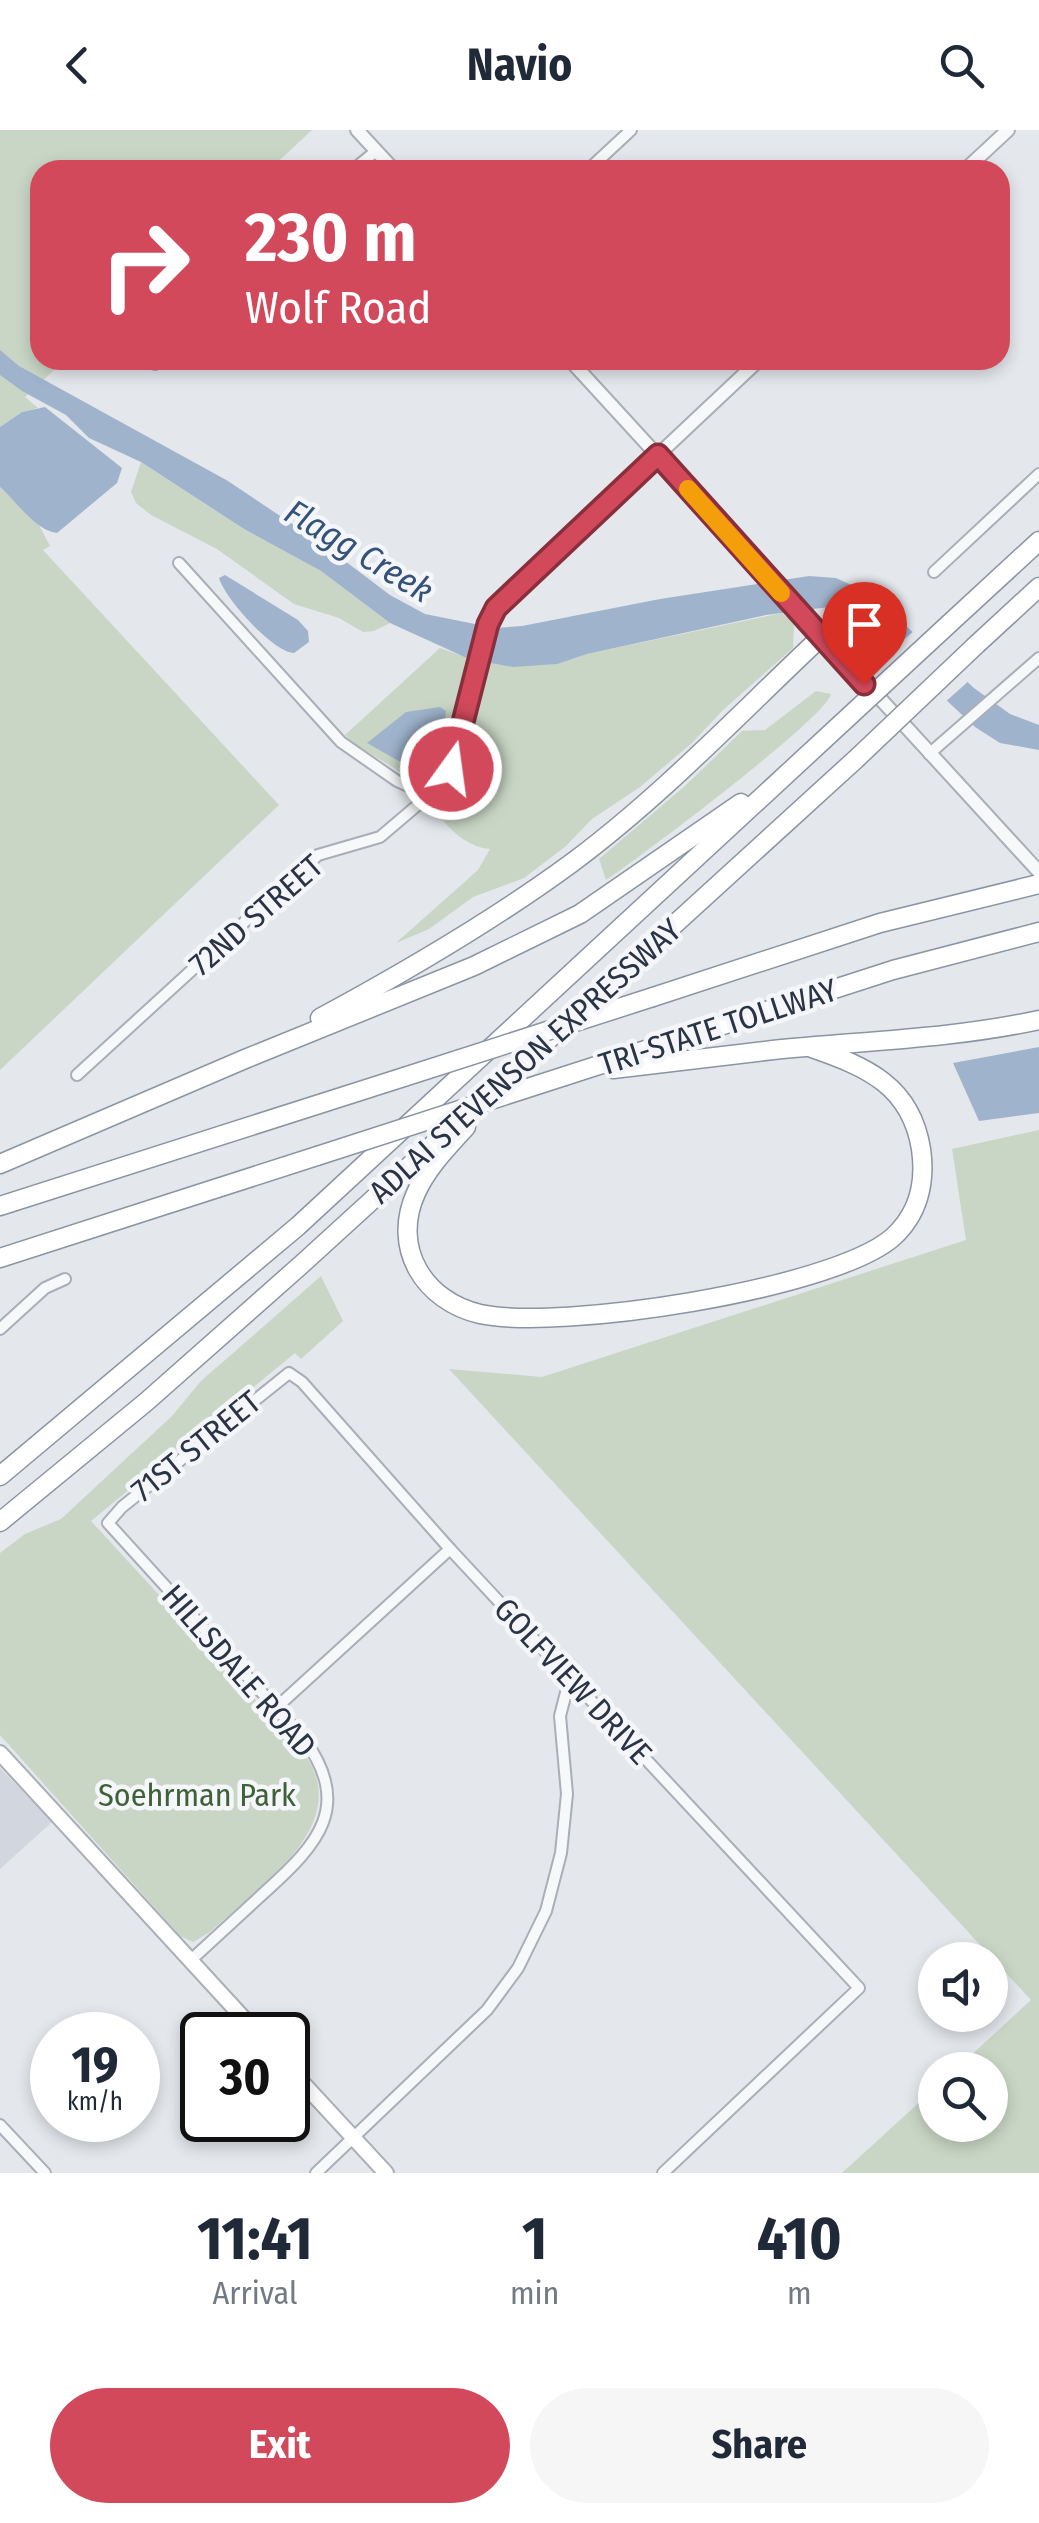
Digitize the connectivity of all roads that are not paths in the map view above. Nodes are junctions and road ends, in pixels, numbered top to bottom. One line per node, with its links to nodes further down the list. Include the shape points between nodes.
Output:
1 (357, 130): 4 (street)
2 (631, 130): 7 (street)
3 (1008, 130): 8 (street)
4 (376, 151): 5 (street); 6 (street)
5 (365, 160)
6 (385, 160)
7 (599, 160)
8 (976, 160)
9 (579, 370): 11 (street)
10 (749, 370): 11 (street, 72ND STREET)
11 (658, 455): 17 (street); 21 (street, 72ND STREET, via 496,608 451,769)
12 (1039, 474): 15 (street)
13 (1039, 541): 20 (highway, ADLAI STEVENSON EXPRESSWAY, bridge)
14 (179, 563): 21 (street, via 341,742)
15 (934, 572)
16 (1039, 589): 27 (highway, ADLAI STEVENSON EXPRESSWAY, bridge)
17 (821, 636): 19 (street); 28 (highway, via 671,781 573,862 457,940)
18 (1039, 658): 19 (street)
19 (929, 754): 22 (street)
20 (806, 756): 28 (highway, via 580,914 474,966); 37 (highway, ADLAI STEVENSON EXPRESSWAY, via 298,1226)
21 (430, 796): 29 (street, 72ND STREET, via 380,837 318,855)
22 (1039, 872)
23 (1033, 885): 32 (highway, TRI-STATE TOLLWAY, bridge, via 880,923)
24 (1039, 932): 30 (highway, TRI-STATE TOLLWAY, via 894,970)
25 (1039, 1020): 26 (highway)
26 (812, 1048): 27 (highway, via 861,1064 896,1092 916,1124 921,1192 890,1239 838,1265 710,1299 545,1317 483,1314 428,1287 412,1259 407,1224 415,1194 436,1160); 30 (highway)
27 (528, 1058): 38 (highway, ADLAI STEVENSON EXPRESSWAY, via 160,1389)
28 (245, 1059): 31 (highway)
29 (77, 1074)
30 (573, 1074): 33 (highway, TRI-STATE TOLLWAY, bridge)
31 (0, 1164)
32 (0, 1206)
33 (0, 1258)
34 (65, 1279): 35 (street, via 45,1288)
35 (0, 1329)
36 (289, 1373): 39 (street, 71ST STREET); 40 (street, GOLFVIEW DRIVE)
37 (0, 1476)
38 (0, 1522)
39 (108, 1523): 42 (street, HILLSDALE ROAD)
40 (450, 1549): 41 (street, GOLFVIEW DRIVE); 42 (street)
41 (570, 1677): 48 (street, via 560,1716 566,1794 561,1853 546,1911 518,1968 486,2010); 52 (street, GOLFVIEW DRIVE, via 858,1988)
42 (276, 1708): 44 (street, HILLSDALE ROAD, via 324,1771 327,1816 304,1855)
43 (0, 1753): 44 (main road)
44 (191, 1960): 45 (main road)
45 (238, 2012)
46 (310, 2090): 48 (main road)
47 (0, 2125): 49 (street)
48 (353, 2138): 50 (street); 51 (main road)
49 (45, 2173)
50 (316, 2173)
51 (386, 2173)
52 (663, 2173)

